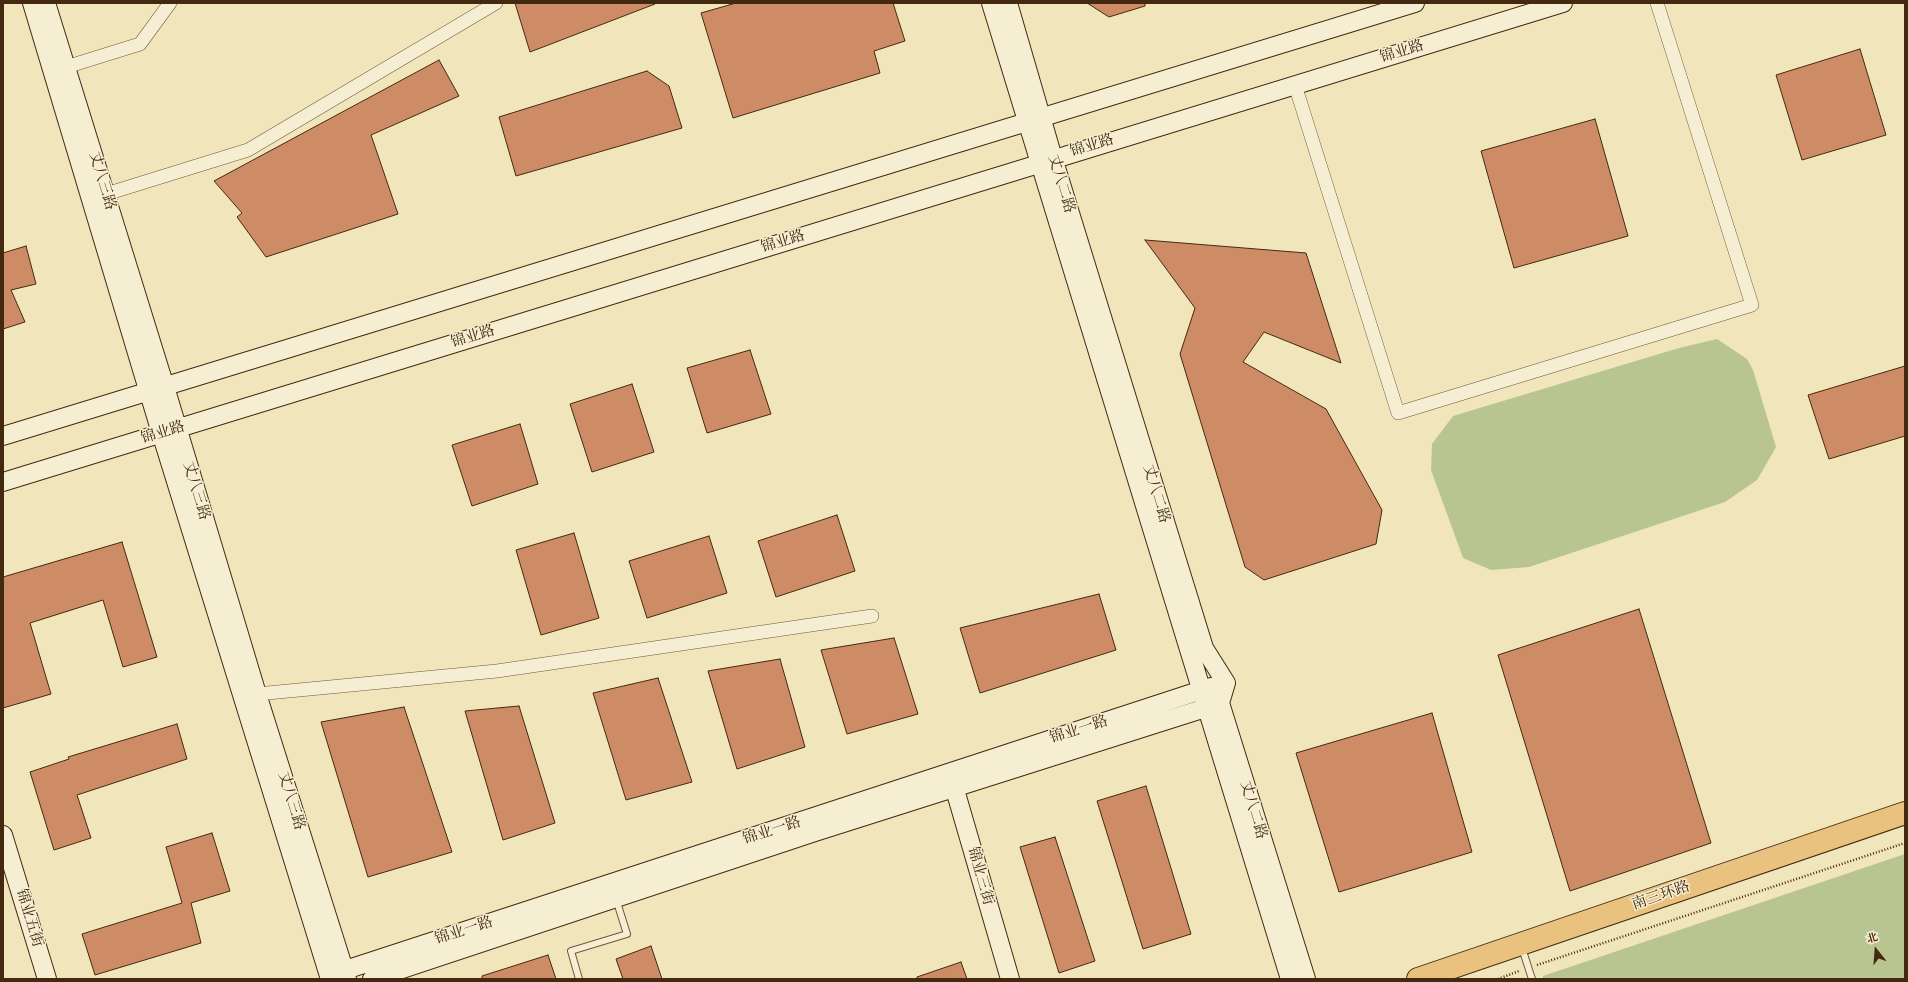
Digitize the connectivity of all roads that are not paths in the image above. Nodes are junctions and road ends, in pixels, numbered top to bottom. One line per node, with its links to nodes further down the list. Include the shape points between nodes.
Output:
1 (32, 3): 15 (street, 丈八三路)
2 (46, 3): 10 (street, 丈八三路)
3 (170, 3): 10 (street, via 140,44)
4 (496, 3): 14 (street, via 248,150)
5 (991, 3): 12 (street, 丈八二路)
6 (1008, 3): 12 (street, 丈八二路)
7 (1415, 3): 12 (street)
8 (1563, 3): 11 (street, 锦业路)
9 (1657, 3): 11 (street, via 1752,305 1398,413)
10 (66, 67): 14 (street, 丈八三路)
11 (1295, 85): 13 (street, 锦业路)
12 (1035, 119): 13 (street, 丈八二路); 15 (street)
13 (1047, 160): 16 (street, 锦业路); 20 (street, 丈八二路, via 1204,648); 21 (street, 丈八二路)
14 (106, 194): 15 (street, 丈八三路)
15 (157, 389): 16 (street, 丈八三路); 17 (street)
16 (169, 431): 18 (street, 锦业路); 22 (street, 丈八三路); 29 (street, 丈八三路)
17 (3, 436)
18 (3, 482)
19 (872, 616): 22 (street, via 497,671)
20 (1226, 683): 21 (street, 锦业一路); 23 (street)
21 (1201, 690): 23 (street, 丈八二路); 24 (street, 锦业一路)
22 (257, 694): 29 (street, 丈八三路)
23 (1213, 705): 24 (street, 锦业一路); 34 (street, 丈八二路); 35 (street, 丈八二路)
24 (952, 780): 27 (street, 锦业一路, via 815,832); 29 (street, 锦业一路); 33 (street, 锦业三街)
25 (1905, 813): 28 (highway, 南三环路)
26 (3, 835): 30 (street, 锦业五街)
27 (616, 898): 31 (street, 锦业一路); 32 (lane, via 627,934 571,951)
28 (1520, 944): 36 (highway, 南三环路); 37 (lane)
29 (334, 977)
30 (47, 979)
31 (372, 979)
32 (579, 979)
33 (1010, 979)
34 (1290, 979)
35 (1306, 979)
36 (1418, 979)
37 (1532, 979)

